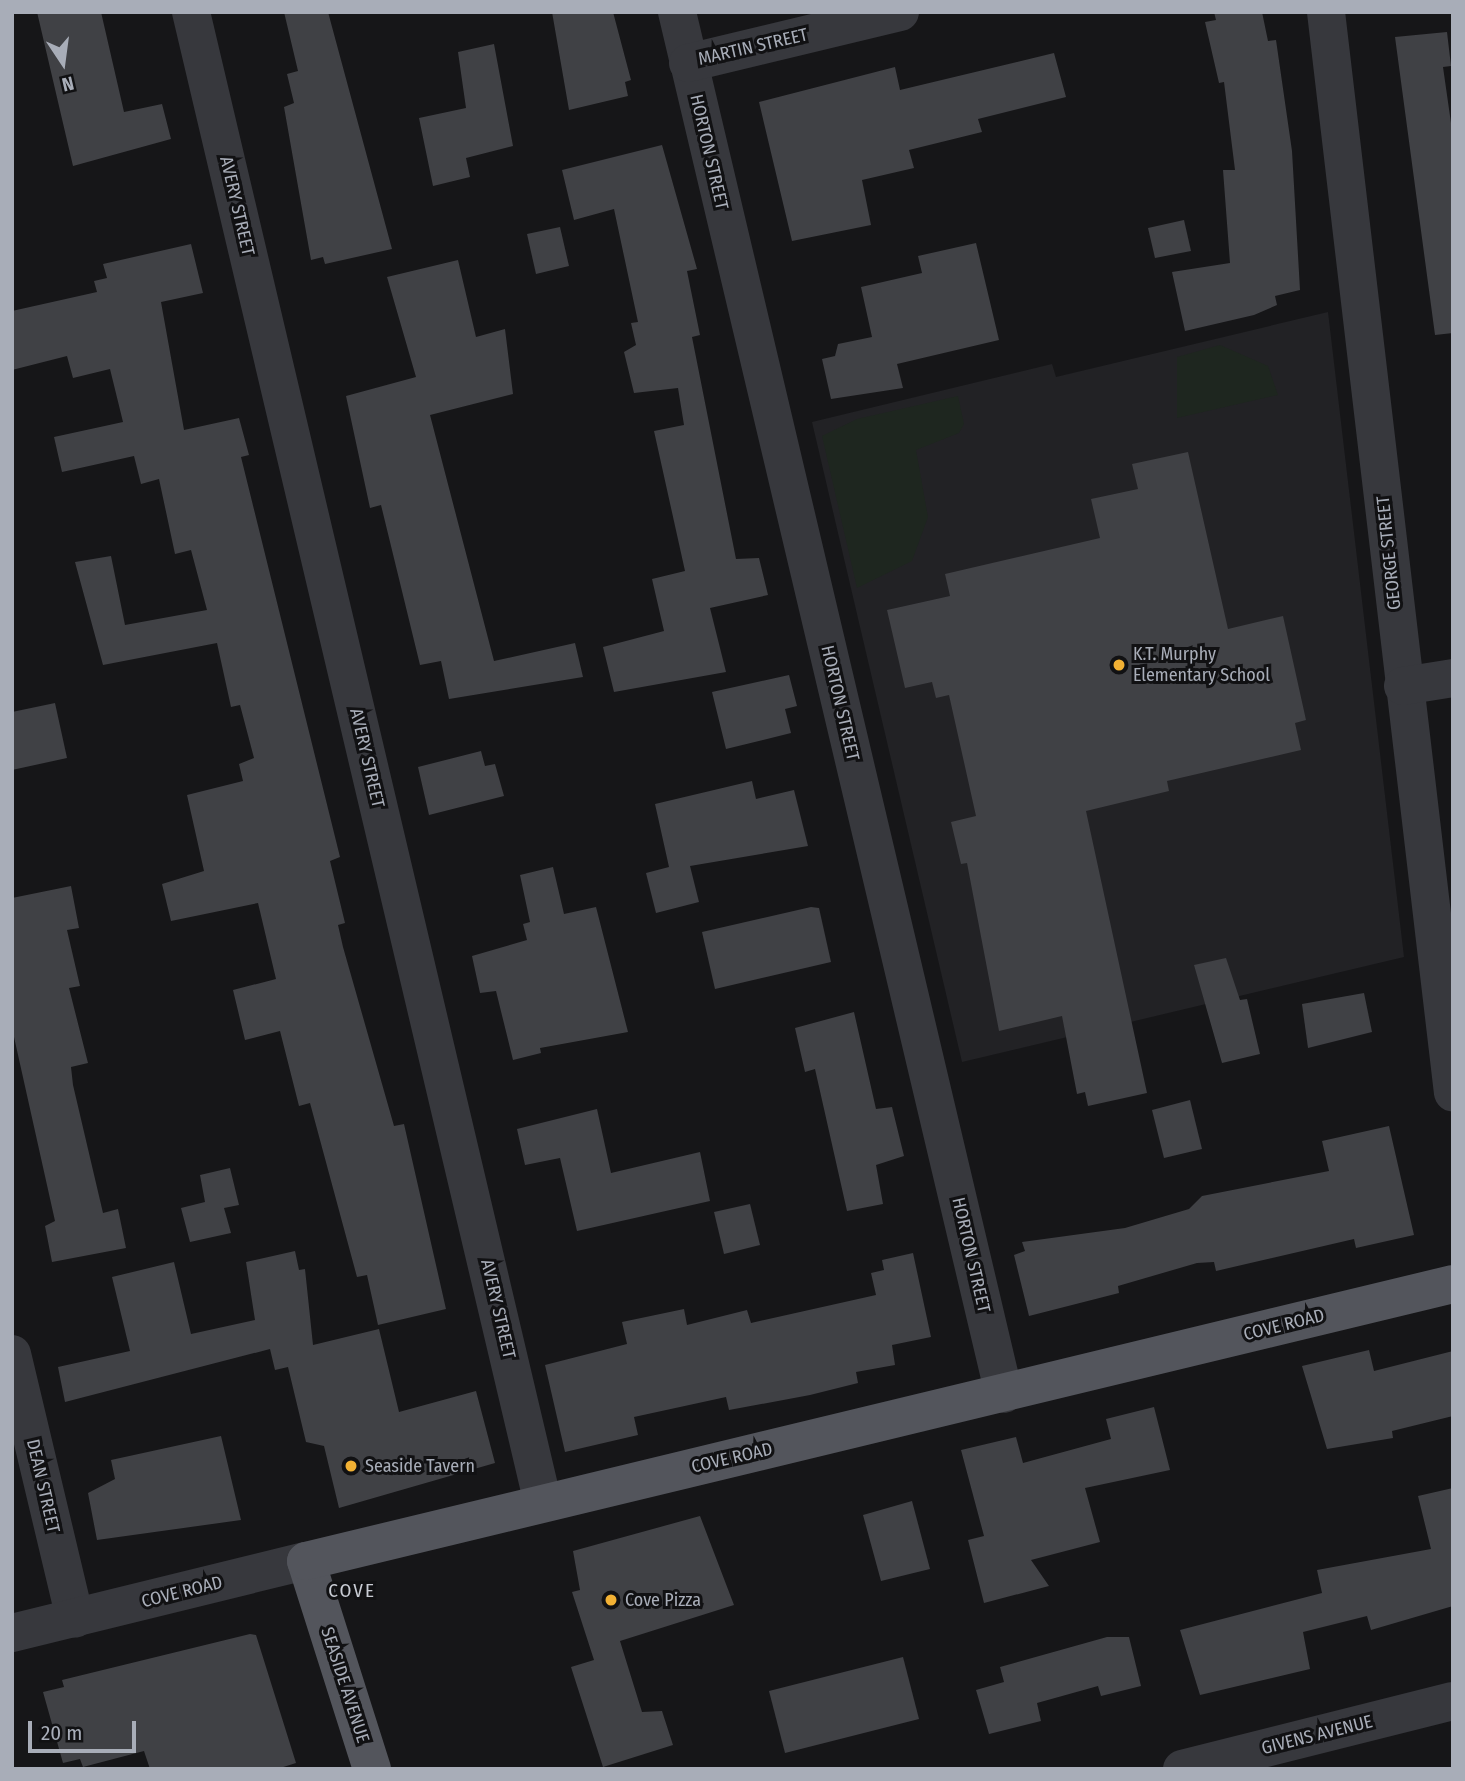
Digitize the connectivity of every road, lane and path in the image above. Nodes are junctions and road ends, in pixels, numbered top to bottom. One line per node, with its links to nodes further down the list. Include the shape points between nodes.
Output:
1 (191, 12): 12 (street, AVERY STREET)
2 (677, 12): 5 (street, HORTON STREET)
3 (900, 12): 5 (street, MARTIN STREET)
4 (1326, 12): 7 (street, GEORGE STREET)
5 (688, 62): 11 (street, HORTON STREET)
6 (1453, 678): 7 (street)
7 (1403, 686): 8 (street, GEORGE STREET)
8 (1453, 1093)
9 (1453, 1283): 11 (main road, COVE ROAD)
10 (12, 1354): 14 (street, DEAN STREET)
11 (1004, 1394): 12 (main road, COVE ROAD)
12 (543, 1503): 13 (main road, COVE ROAD)
13 (306, 1562): 14 (street, COVE ROAD); 17 (main road, SEASIDE AVENUE)
14 (75, 1619): 15 (street, COVE ROAD)
15 (12, 1633)
16 (1453, 1701): 18 (street, GIVENS AVENUE)
17 (372, 1769)
18 (1182, 1769)

